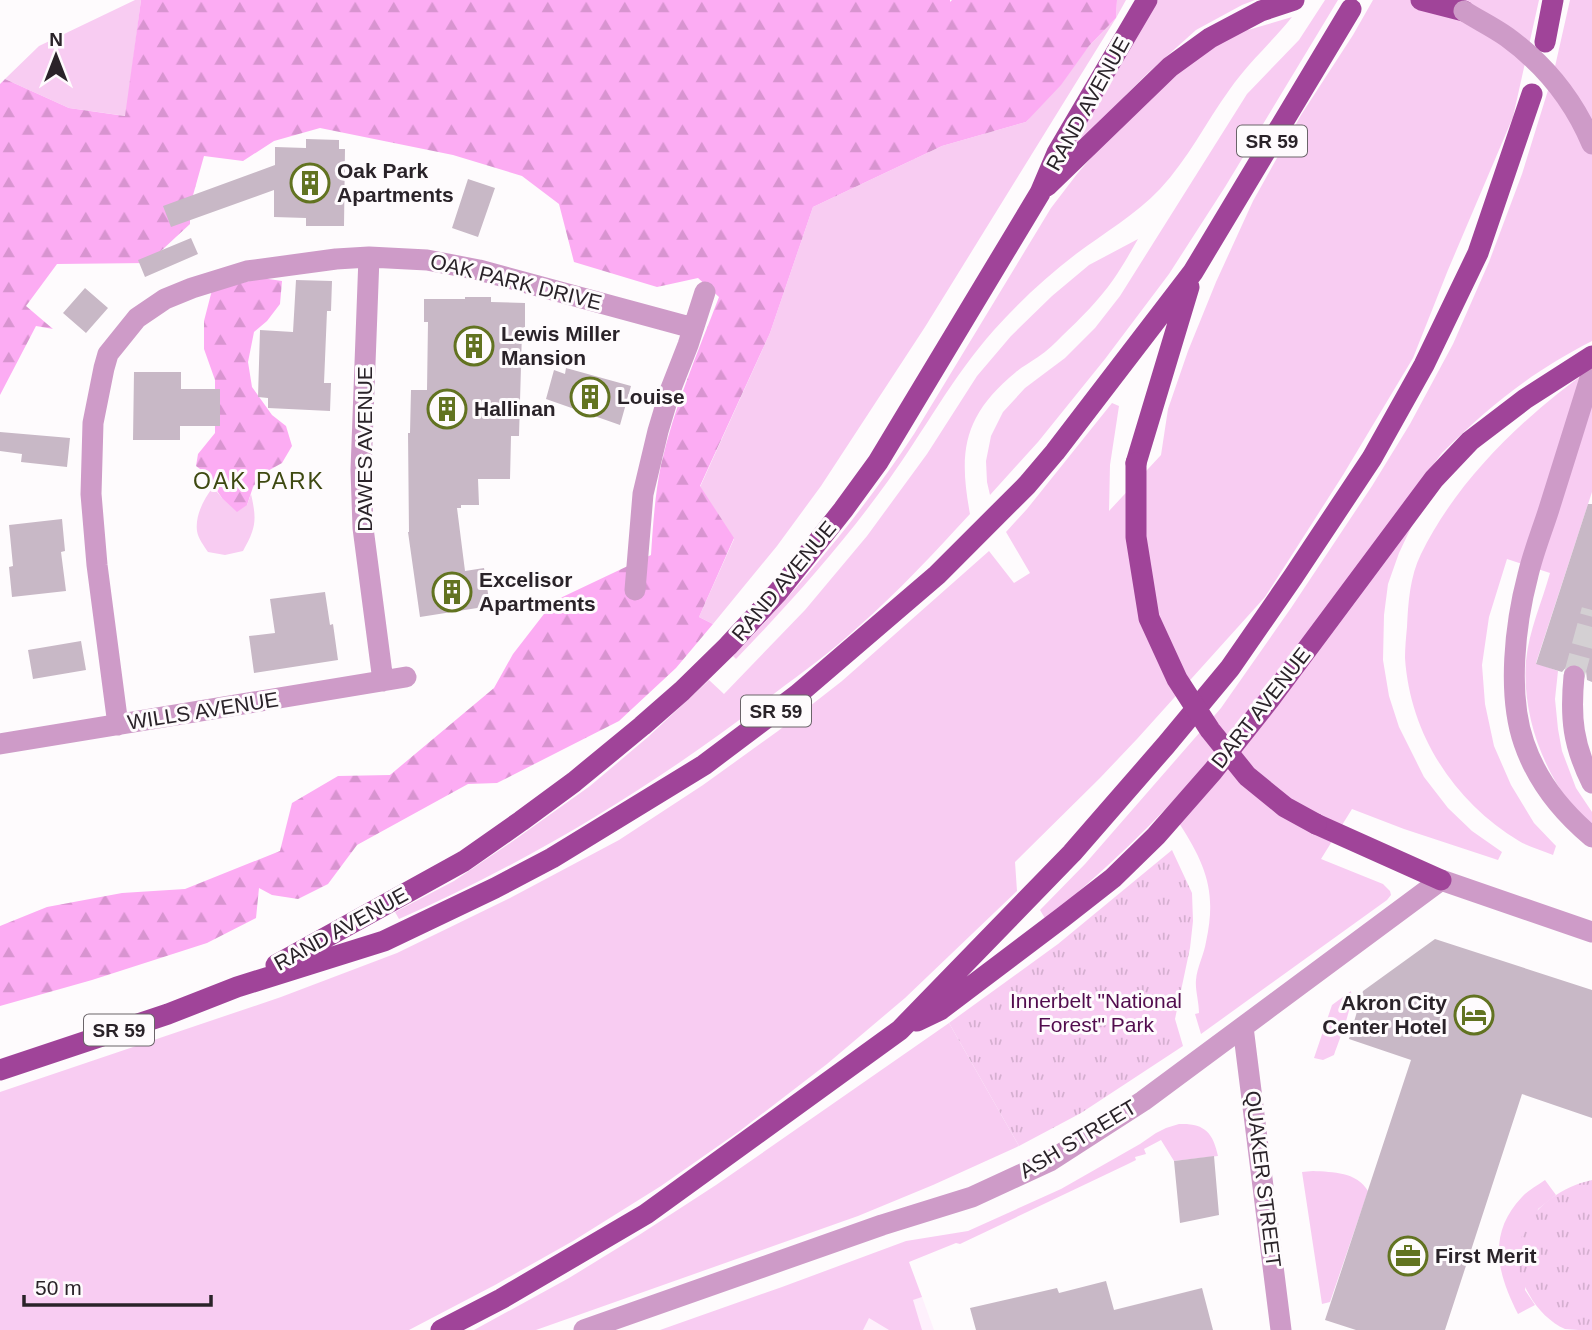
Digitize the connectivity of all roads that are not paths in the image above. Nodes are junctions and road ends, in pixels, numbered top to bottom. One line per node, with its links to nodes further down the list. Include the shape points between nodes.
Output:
1 (1147, 0): 10 (main road, RAND AVENUE, via 1057,153)
2 (1294, 0): 10 (main road, via 1209,38 1170,68)
3 (1421, 0): 5 (main road)
4 (1553, 0): 7 (main road)
5 (1456, 6): 9 (street, bridge, via 1527,52 1568,98)
6 (1351, 9): 12 (main road, SR 59)
7 (1545, 42)
8 (1532, 94): 29 (main road, via 1478,253 1457,298 1373,458 1320,537 1230,667 1167,745 1072,853)
9 (1592, 144)
10 (1040, 193): 27 (main road, RAND AVENUE / SR 59, via 878,462 778,592 728,646 574,782 464,861)
11 (369, 257): 14 (street, OAK PARK DRIVE, via 427,260 479,270); 20 (street, DAWES AVENUE, via 362,516); 21 (street, OAK PARK DRIVE, via 247,271 192,288 164,299 137,318 108,354 93,423 91,494)
12 (1194, 272): 25 (main road, bridge, via 1136,463 1136,537 1149,618 1177,679 1247,776 1285,807 1316,824); 27 (main road, SR 59, via 1027,485 937,575 797,695 704,765 529,870 384,941)
13 (705, 292): 14 (street)
14 (693, 328): 17 (street, via 670,391 643,494)
15 (1592, 356): 29 (main road, DART AVENUE, via 1470,440 1434,479 1270,699 1156,836 1063,917 940,1010)
16 (1592, 372): 24 (street, via 1528,573 1519,613 1515,672 1524,743 1551,796)
17 (635, 590)
18 (1574, 676): 23 (street, via 1574,734)
19 (406, 677): 20 (street, WILLS AVENUE)
20 (383, 681): 21 (street, WILLS AVENUE)
21 (118, 725): 22 (street, WILLS AVENUE)
22 (0, 744)
23 (1592, 783)
24 (1592, 837)
25 (1441, 880): 26 (street); 28 (street, ASH STREET)
26 (1592, 932)
27 (237, 987): 30 (main road, SR 59)
28 (1243, 1027): 32 (street, ASH STREET, via 1143,1101 1050,1161 980,1193); 33 (street, QUAKER STREET)
29 (900, 1030): 31 (main road, via 646,1214)
30 (0, 1070)
31 (441, 1330)
32 (584, 1330)
33 (1281, 1330)

